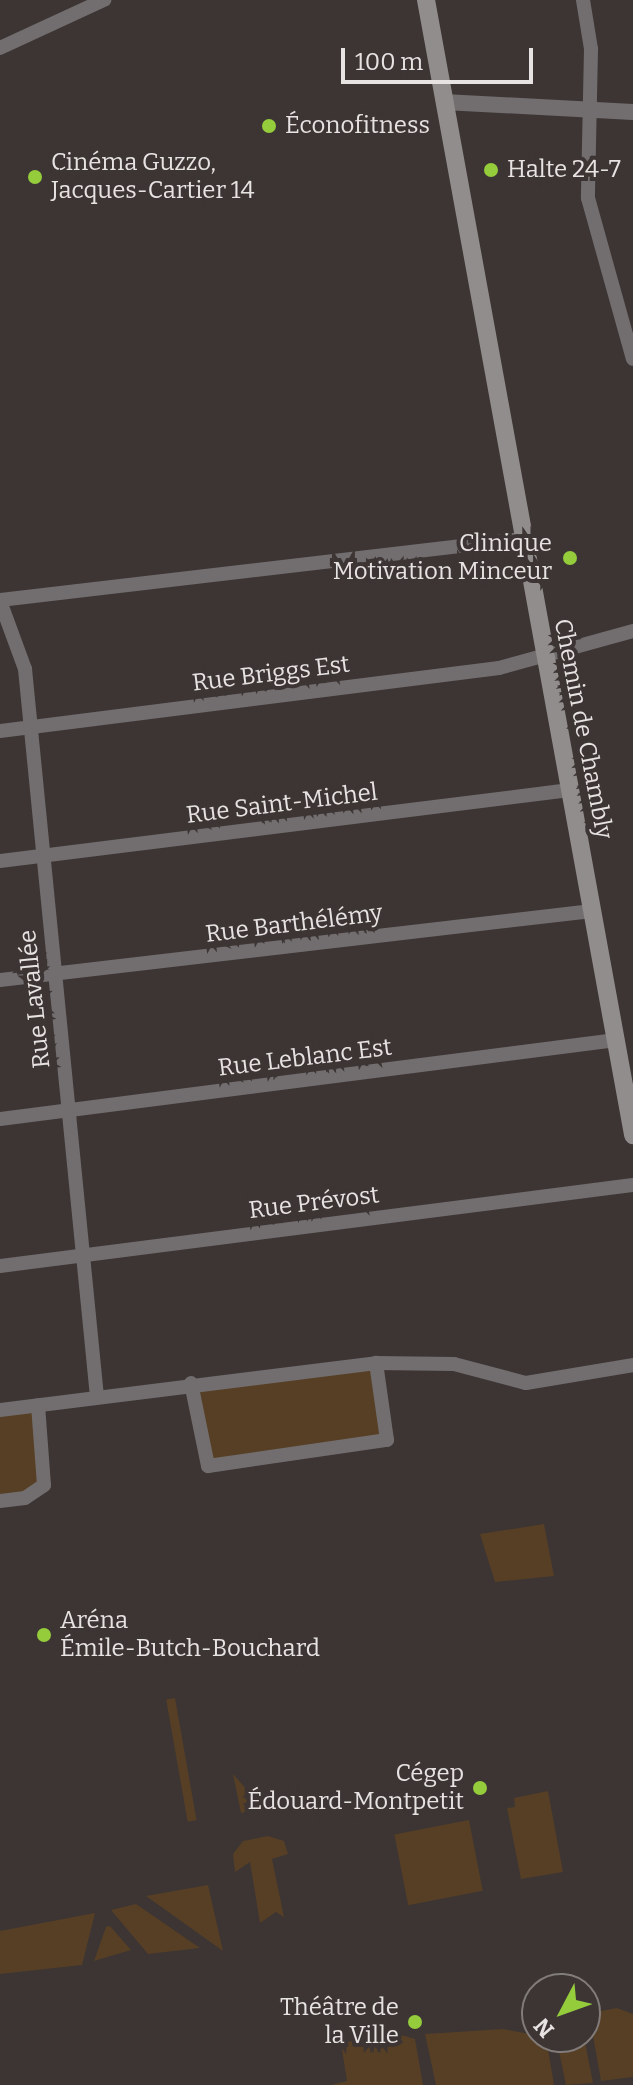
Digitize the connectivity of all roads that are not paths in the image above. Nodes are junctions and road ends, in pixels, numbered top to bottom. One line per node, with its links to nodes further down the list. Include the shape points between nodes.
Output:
1 (104, 0): 4 (street)
2 (426, 0): 5 (main road, Chemin de Chambly)
3 (583, 0): 6 (street, via 591,49)
4 (0, 48)
5 (444, 102): 6 (street); 9 (main road, Chemin de Chambly)
6 (587, 108): 7 (street); 8 (street, via 588,198)
7 (633, 112)
8 (633, 359)
9 (521, 539): 10 (street); 12 (main road, Chemin de Chambly)
10 (0, 601): 13 (street, Rue Lavallée, via 25,669)
11 (633, 631): 12 (street, Rue Briggs Est)
12 (545, 655): 13 (street, Rue Briggs Est, via 499,668); 15 (main road, Chemin de Chambly)
13 (31, 727): 14 (street, Rue Briggs Est); 16 (street, Rue Lavallée)
14 (0, 731)
15 (570, 790): 16 (street, Rue Saint-Michel); 18 (main road, Chemin de Chambly)
16 (43, 856): 17 (street, Rue Saint-Michel); 19 (street, Rue Lavallée)
17 (0, 861)
18 (592, 911): 19 (street, Rue Barthélémy); 21 (main road, Chemin de Chambly)
19 (55, 974): 20 (street, Rue Barthélémy); 23 (street, Rue Lavallée)
20 (0, 980)
21 (616, 1040): 22 (main road, Chemin de Chambly); 23 (street, Rue Leblanc Est)
22 (628, 1084): 25 (main road, Chemin de Chambly)
23 (68, 1110): 24 (street, Rue Leblanc Est); 27 (street, Rue Lavallée)
24 (0, 1119)
25 (633, 1135)
26 (633, 1185): 27 (street, Rue Prévost)
27 (83, 1255): 28 (street, Rue Prévost); 32 (street, Rue Lavallée)
28 (0, 1266)
29 (376, 1363): 30 (street, via 454,1364 526,1383); 31 (street); 31 (street, via 387,1440 208,1466)
30 (633, 1365)
31 (191, 1383): 32 (street)
32 (97, 1397): 33 (street)
33 (38, 1405): 34 (street); 35 (street, via 44,1485 25,1498)
34 (0, 1410)
35 (0, 1501)

